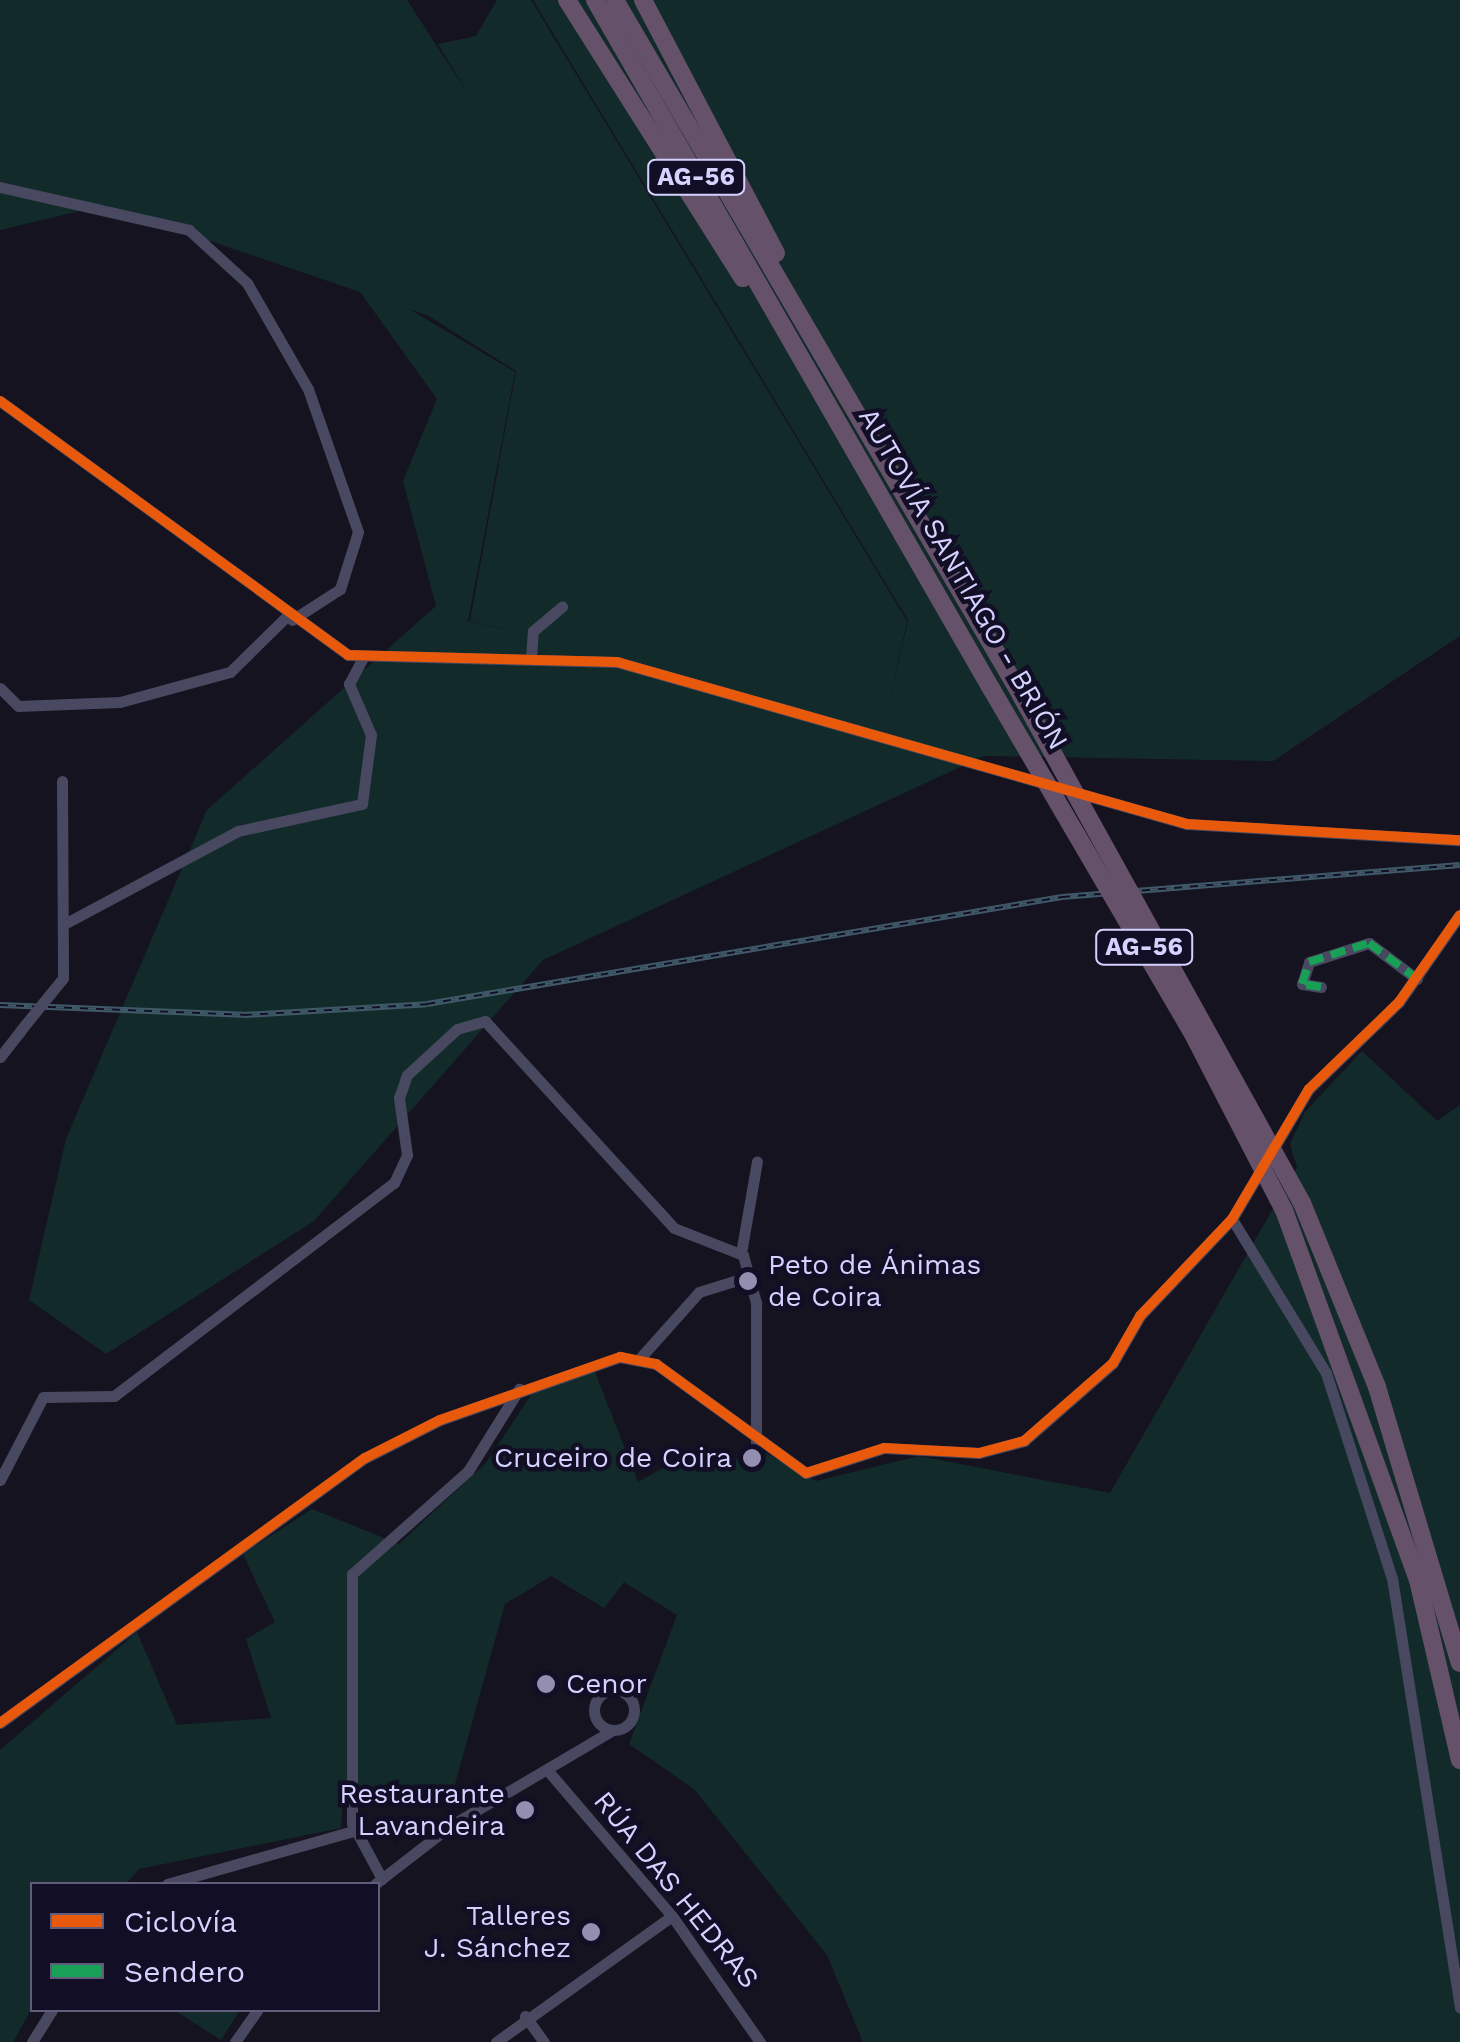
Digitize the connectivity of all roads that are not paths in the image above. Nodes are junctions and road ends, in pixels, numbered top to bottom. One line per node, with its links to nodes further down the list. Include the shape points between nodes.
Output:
1 (567, 0): 7 (highway, via 778,334)
2 (594, 0): 7 (highway, AUTOVÍA SANTIAGO - BRIÓN / AG-56)
3 (616, 0): 6 (highway, AUTOVÍA SANTIAGO - BRIÓN / AG-56)
4 (643, 0): 6 (highway)
5 (0, 187): 10 (street, via 189,230 247,283 308,389 358,532 340,589)
6 (804, 323): 22 (highway, AUTOVÍA SANTIAGO - BRIÓN / AG-56, bridge, via 1013,682)
7 (800, 352): 22 (highway, AUTOVÍA SANTIAGO - BRIÓN / AG-56, bridge)
8 (0, 401): 10 (street)
9 (562, 607): 12 (street, via 533,631)
10 (290, 618): 11 (street); 13 (street, via 230,672 120,702 18,706)
11 (362, 658): 12 (street); 17 (street, via 349,684 371,736 362,804 238,831)
12 (531, 658): 15 (street, via 664,670 878,743 1188,824)
13 (0, 688)
14 (62, 781): 17 (street)
15 (1460, 840)
16 (1460, 915): 18 (street)
17 (68, 922): 20 (street, bridge, via 63,978)
18 (1417, 979): 19 (street, via 1369,942 1308,962 1302,984); 23 (street, via 1309,1088)
19 (1322, 987)
20 (0, 1057)
21 (757, 1161): 24 (street)
22 (1293, 1206): 30 (highway, AUTOVÍA SANTIAGO - BRIÓN / AG-56, via 1377,1387); 35 (highway, AUTOVÍA SANTIAGO - BRIÓN / AG-56, via 1418,1580)
23 (1232, 1218): 28 (street, via 1140,1316 1113,1364 1024,1442 979,1453 884,1448 817,1473 798,1470); 41 (street, via 1326,1373 1387,1560)
24 (741, 1252): 25 (street); 29 (street, via 674,1228 485,1021 443,1039 406,1075 399,1098 407,1156 394,1183 114,1396 43,1396)
25 (750, 1276): 26 (street, via 699,1292); 28 (street)
26 (642, 1358): 27 (street); 28 (street)
27 (520, 1389): 32 (street, via 366,1458 37,1687); 37 (street, via 468,1471 352,1574)
28 (756, 1442)
29 (0, 1480)
30 (1460, 1663)
31 (597, 1722): 33 (street); 33 (street, via 599,1697 624,1693 633,1718); 34 (street)
32 (0, 1723)
33 (612, 1730): 34 (street)
34 (593, 1739): 36 (street)
35 (1460, 1760)
36 (549, 1772): 39 (street, via 468,1814); 40 (street, RÚA DAS HEDRAS)
37 (353, 1830): 38 (street); 39 (street)
38 (174, 1882)
39 (379, 1882)
40 (672, 1916): 44 (street); 49 (street, RÚA DAS HEDRAS)
41 (1460, 2008)
42 (51, 2012): 45 (street)
43 (256, 2012): 46 (street)
44 (525, 2016): 47 (street); 48 (street)
45 (32, 2042)
46 (236, 2042)
47 (496, 2042)
48 (544, 2042)
49 (760, 2042)

